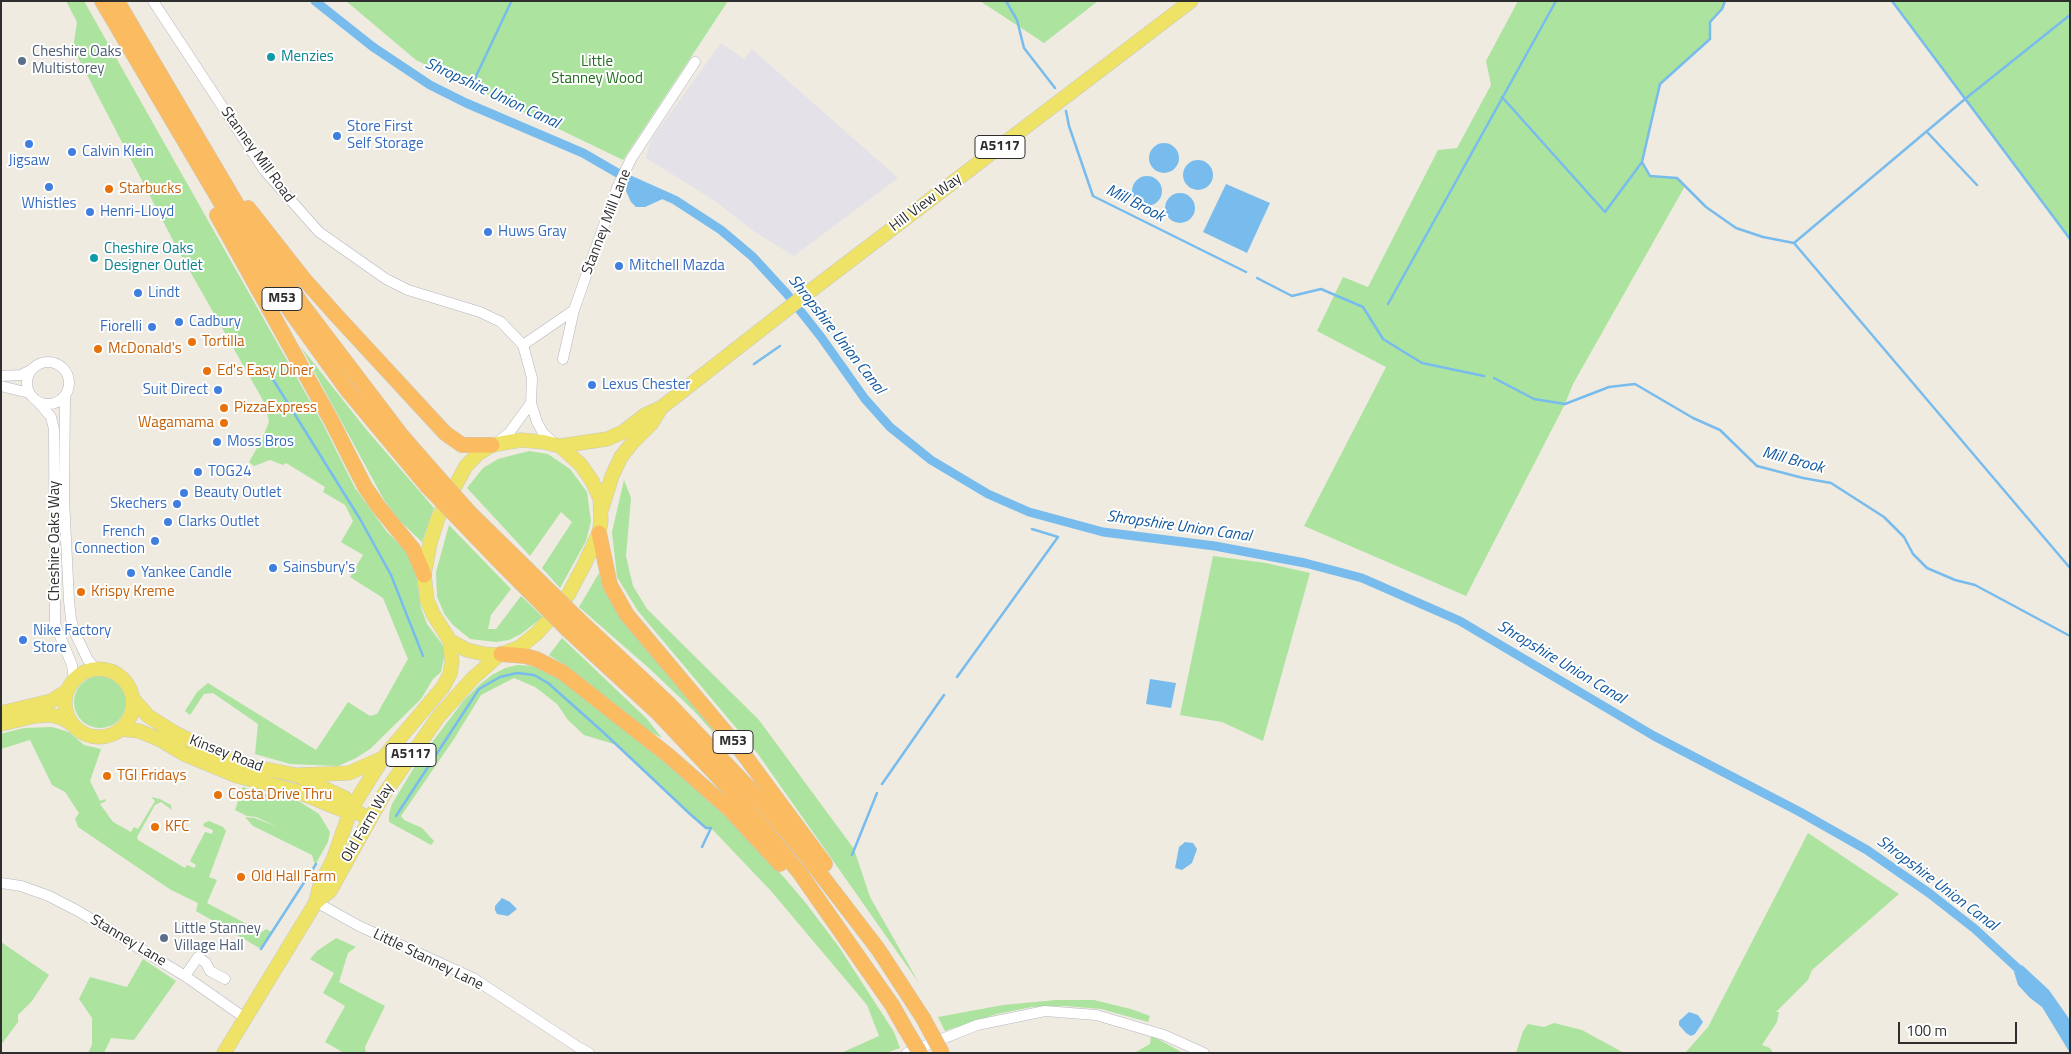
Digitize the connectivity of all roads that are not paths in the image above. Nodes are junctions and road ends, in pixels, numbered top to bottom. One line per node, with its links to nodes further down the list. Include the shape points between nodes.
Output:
1 (102, 1): 6 (highway, M53)
2 (117, 1): 7 (highway, M53)
3 (153, 1): 9 (street, Stanney Mill Road, via 264,170 318,232 408,290 502,322)
4 (1191, 1): 18 (main road, Hill View Way / A5117)
5 (695, 62): 8 (street, Stanney Mill Lane, via 631,159 617,188)
6 (158, 97): 21 (highway, M53, via 290,312 348,391); 24 (highway, via 196,178 365,487 413,549)
7 (209, 156): 19 (highway, via 303,278 445,434 462,446); 21 (highway, M53, via 300,303 402,436)
8 (574, 310): 9 (street); 10 (street, Stanney Mill Lane)
9 (523, 345): 17 (street, Stanney Mill Road, via 532,378)
10 (563, 359)
11 (32, 370): 12 (street, via 21,375); 14 (street, via 27,378); 15 (street, via 46,362 62,366 69,379)
12 (1, 376)
13 (1, 386): 14 (street)
14 (29, 393): 16 (street)
15 (65, 396): 16 (street, via 56,403); 28 (street, Cheshire Oaks Way, via 64,498 69,601 75,633)
16 (39, 403): 29 (street, Cheshire Oaks Way, via 51,417 54,429 55,624 72,666)
17 (531, 403): 19 (street, via 509,433); 20 (street, Stanney Mill Road, via 543,433)
18 (662, 407): 20 (main road, Hill View Way / A5117, via 607,439); 22 (main road, Hill View Way / A5117, via 621,457)
19 (493, 445): 20 (main road, Hill View Way, via 521,440); 24 (main road, via 466,466 448,498 430,543)
20 (558, 446): 22 (main road, via 581,465 592,481 600,498)
21 (432, 481): 25 (highway, M53, bridge, via 470,512)
22 (601, 510): 23 (main road)
23 (599, 533): 27 (main road, via 568,595 549,620 520,647); 42 (highway, M53, via 610,585 627,615 742,752 847,896)
24 (424, 575): 26 (main road, via 433,614)
25 (573, 624): 41 (highway, M53, via 737,797 799,872); 42 (highway, M53, via 668,703 749,788)
26 (450, 641): 27 (main road, via 467,650); 35 (main road, Old Farm Way / A5117, via 452,662 443,687)
27 (500, 654): 38 (main road, Old Farm Way / A5117, via 439,716); 41 (highway, M53, via 536,659 562,672 669,756 729,810)
28 (94, 668): 29 (main road, via 80,674); 30 (main road, via 123,678)
29 (70, 685): 31 (main road, via 51,701); 33 (main road, via 65,706)
30 (133, 699): 34 (main road, via 131,715); 36 (main road, Kinsey Road, via 148,716 213,752 250,766)
31 (1, 713)
32 (1, 724): 33 (main road, via 50,715)
33 (72, 724): 34 (main road, via 90,736 102,737)
34 (121, 729): 37 (main road, Kinsey Road, via 154,737 184,754 237,776 296,791 340,809)
35 (384, 758): 36 (main road, via 349,773); 37 (main road, Old Farm Way / A5117)
36 (296, 775): 37 (main road, Kinsey Road, via 345,798)
37 (351, 809): 38 (main road, Kinsey Road); 40 (main road, Old Farm Way / A5117)
38 (370, 819): 40 (main road, Old Farm Way / A5117, via 330,891)
39 (1, 883): 43 (street, Stanney Lane, via 21,886 78,911)
40 (316, 902): 45 (main road, Old Farm Way / A5117); 47 (street, Little Stanney Lane, via 359,926 473,978)
41 (846, 938): 49 (highway, M53, bridge)
42 (878, 949): 50 (highway, M53, bridge)
43 (185, 976): 44 (street, via 198,957 210,971); 45 (street, Stanney Lane)
44 (225, 979)
45 (245, 1018): 46 (main road, Old Farm Way / A5117)
46 (224, 1053)
47 (589, 1053)
48 (907, 1053): 51 (street, via 977,1025 1046,1011 1096,1015 1164,1035)
49 (920, 1053)
50 (942, 1053)
51 (1204, 1053)

